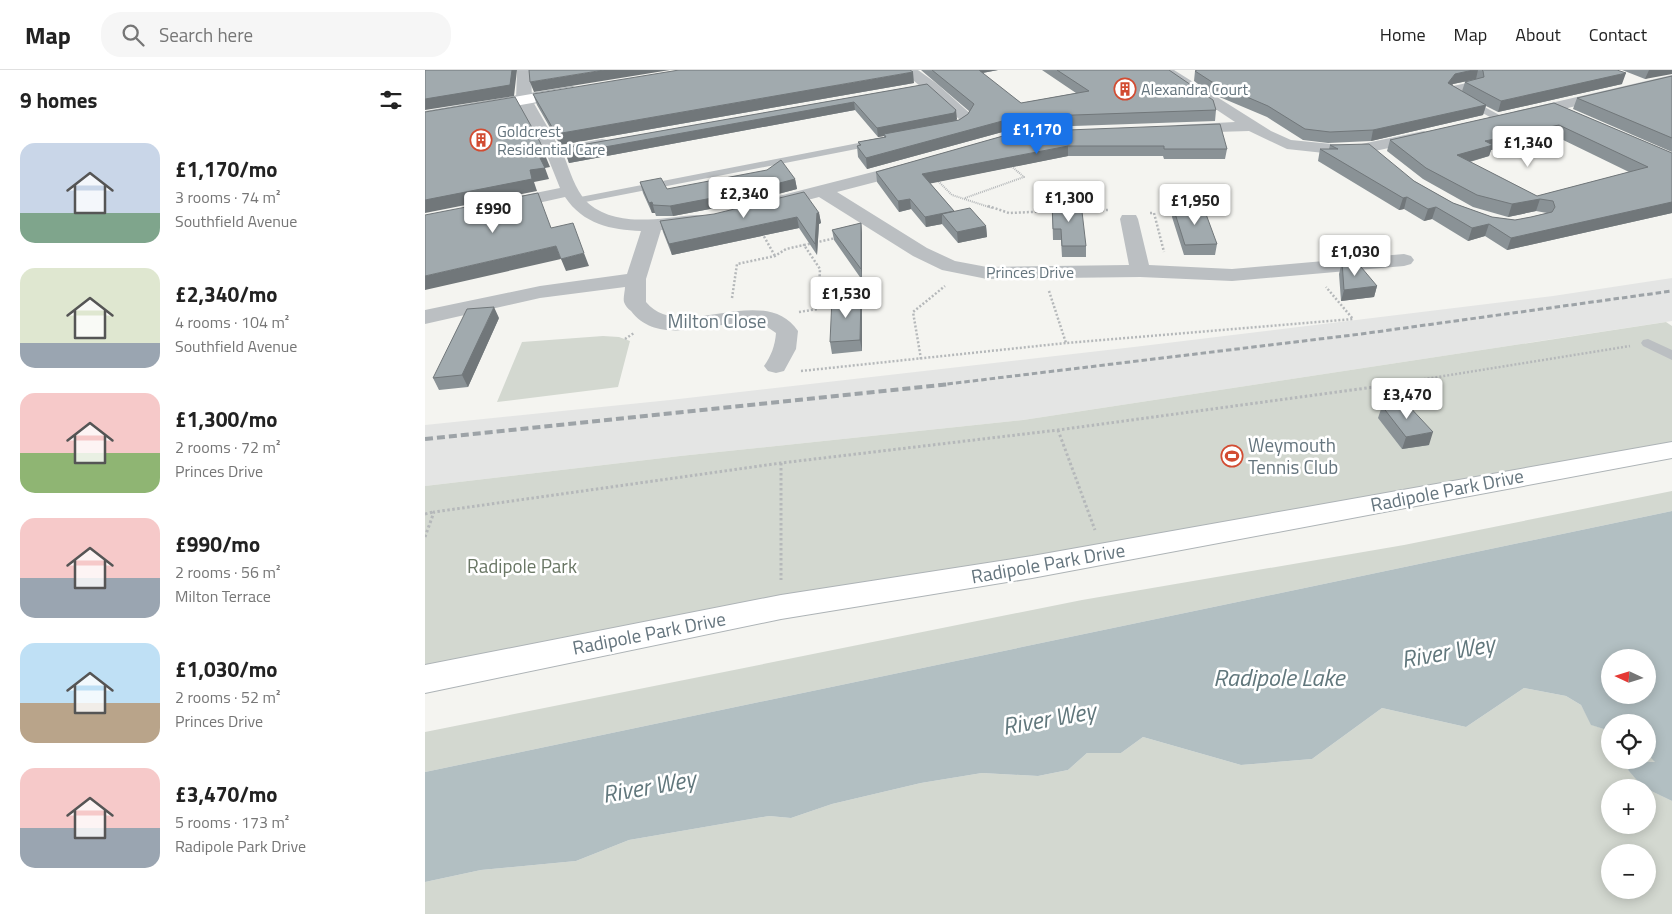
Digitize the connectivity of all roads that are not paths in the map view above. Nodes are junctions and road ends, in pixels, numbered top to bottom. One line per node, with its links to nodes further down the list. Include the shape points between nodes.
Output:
1 (524, 70): 12 (street)
2 (908, 70): 8 (street)
3 (1200, 73): 4 (street)
4 (1170, 74): 19 (street)
5 (1621, 76): 9 (street)
6 (1672, 79): 9 (street)
7 (1475, 84): 16 (lane, via 1455,88 1451,93)
8 (931, 86): 10 (street); 17 (street)
9 (1646, 86): 13 (street)
10 (911, 89)
11 (582, 91): 12 (street)
12 (524, 100): 14 (street); 24 (street)
13 (1552, 106): 15 (street); 16 (street)
14 (425, 116)
15 (1578, 118)
16 (1499, 119): 18 (street)
17 (962, 121)
18 (1472, 125)
19 (1251, 126): 20 (street); 21 (street, via 1287,144 1376,154)
20 (1163, 129)
21 (1435, 134)
22 (885, 140): 27 (lane)
23 (621, 141): 24 (street)
24 (554, 152): 27 (street)
25 (925, 163): 26 (street)
26 (823, 190): 29 (street); 34 (street, Princes Drive, via 920,252 949,266 987,273)
27 (573, 196): 28 (street); 32 (street, via 587,211 608,221)
28 (482, 209)
29 (749, 210)
30 (1129, 214): 34 (street)
31 (718, 216): 32 (street)
32 (653, 225): 35 (street, Milton Close)
33 (1404, 260): 34 (street, Princes Drive, via 1232,275)
34 (1140, 271)
35 (636, 279): 36 (street, via 540,292); 39 (street, Milton Close, via 635,303 647,317 665,322 753,318 781,323 787,331 787,341 784,354)
36 (426, 319)
37 (1648, 343): 38 (lane)
38 (1672, 356)
39 (775, 366)
40 (1672, 450): 41 (street, Radipole Park Drive, via 1032,567 781,607)
41 (425, 679)

